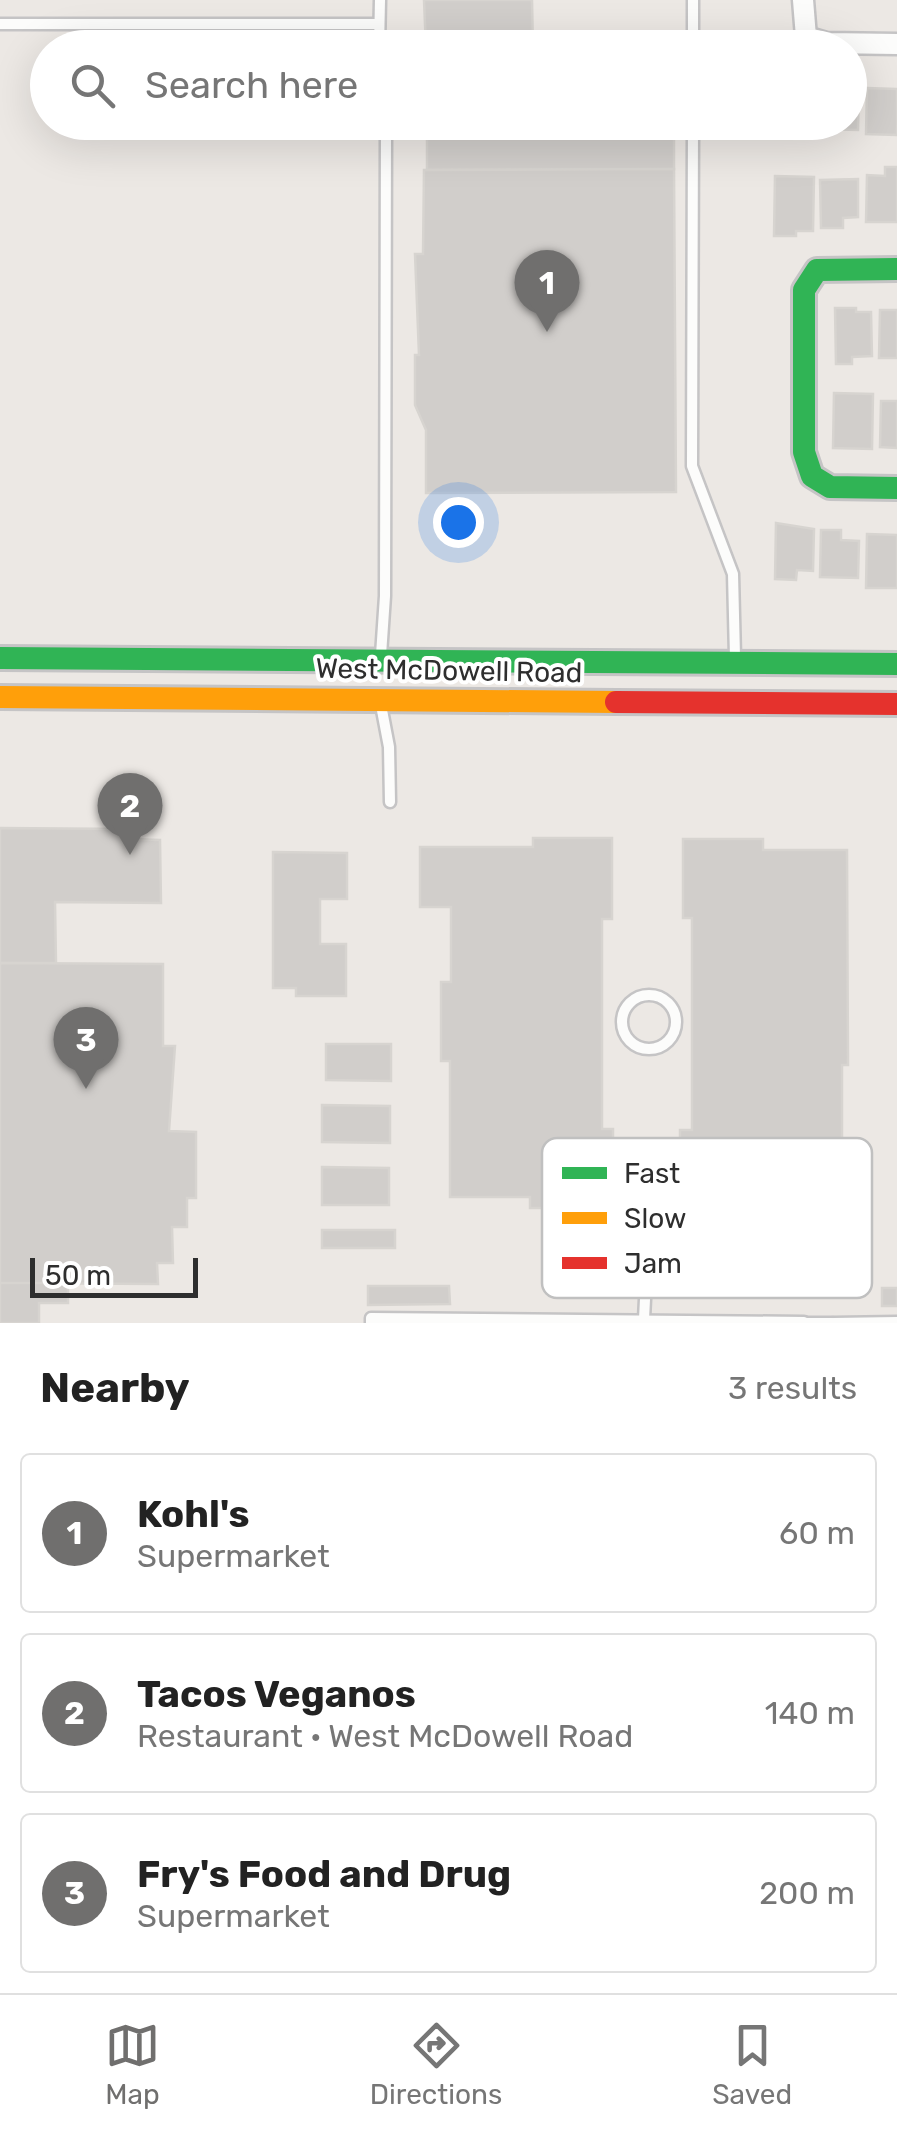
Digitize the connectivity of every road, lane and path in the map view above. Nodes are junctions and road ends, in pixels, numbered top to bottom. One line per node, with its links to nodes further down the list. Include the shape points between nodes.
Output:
1 (380, 0): 5 (lane)
2 (693, 0): 7 (lane)
3 (802, 0): 8 (street)
4 (0, 24): 5 (lane)
5 (379, 24): 6 (lane)
6 (379, 30)
7 (693, 30)
8 (805, 30)
9 (867, 44): 10 (street)
10 (897, 44)
11 (386, 140): 16 (lane)
12 (693, 140): 17 (lane, via 692,466 732,574)
13 (897, 268): 14 (main road, via 817,270 804,290 804,452 812,476 830,487)
14 (897, 488)
15 (0, 658): 16 (main road, West McDowell Road)
16 (380, 662): 17 (main road, West McDowell Road); 20 (main road)
17 (735, 663): 18 (main road, West McDowell Road)
18 (897, 664)
19 (0, 697): 20 (main road, West McDowell Road)
20 (380, 700): 21 (main road, West McDowell Road); 22 (lane)
21 (897, 704)
22 (390, 802)
23 (675, 1028): 23 (lane, via 668,1004 653,995 628,1004 621,1021 626,1038 642,1048 659,1047)
24 (645, 1298): 25 (lane)
25 (644, 1319): 26 (lane); 28 (lane)
26 (804, 1322): 29 (lane)
27 (897, 1322): 29 (lane)
28 (371, 1323)
29 (833, 1323)

